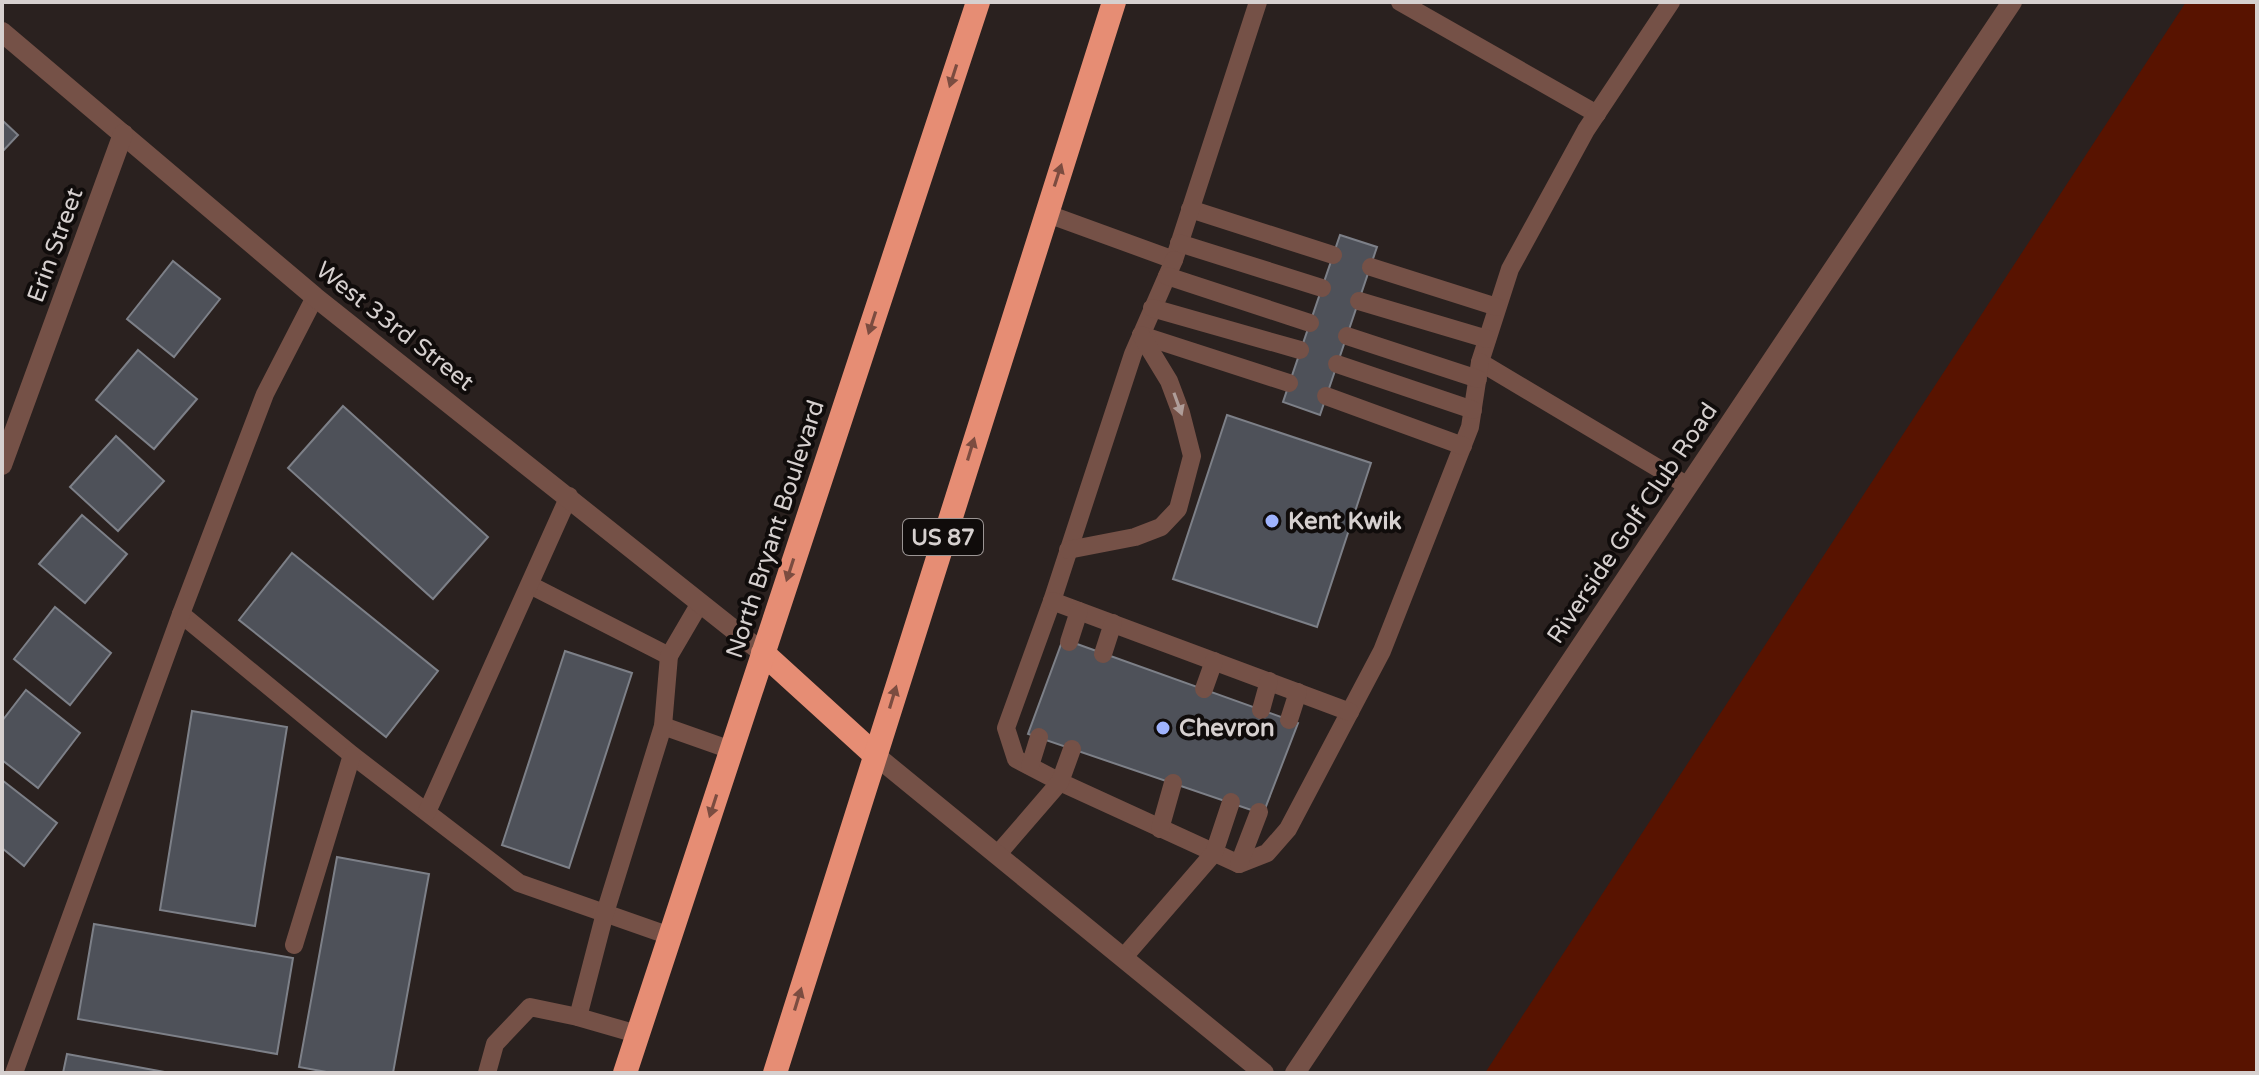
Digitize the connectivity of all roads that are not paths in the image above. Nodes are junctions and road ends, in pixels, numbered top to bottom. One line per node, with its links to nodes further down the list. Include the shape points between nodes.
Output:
1 (978, 2): 42 (highway, North Bryant Boulevard, one-way to 42)
2 (1114, 2): 11 (highway, US 87, one-way to 2)
3 (1258, 2): 10 (lane)
4 (1400, 2): 8 (lane)
5 (1671, 2): 8 (lane)
6 (2012, 2): 32 (street, Riverside Golf Club Road)
7 (2, 32): 9 (street, West 33rd Street)
8 (1597, 114): 18 (lane, via 1510,269)
9 (123, 134): 16 (street, West 33rd Street); 31 (street, Erin Street)
10 (1190, 209): 12 (lane); 13 (lane)
11 (1045, 213): 13 (lane); 57 (highway, US 87, one-way to 11)
12 (1333, 255)
13 (1173, 260): 15 (lane); 19 (lane); 20 (lane)
14 (1371, 267): 18 (lane)
15 (1322, 288)
16 (315, 297): 33 (street, West 33rd Street); 39 (lane, via 265,394)
17 (1359, 301): 23 (lane)
18 (1497, 307): 23 (lane)
19 (1152, 308): 21 (lane); 24 (lane)
20 (1310, 323)
21 (1141, 335): 27 (lane); 34 (lane); 34 (lane, one-way to 34, via 1169,381 1192,456 1178,509 1161,527 1135,537)
22 (1347, 336): 26 (lane)
23 (1487, 339): 26 (lane)
24 (1300, 350)
25 (1337, 364): 29 (lane)
26 (1479, 370): 29 (lane); 32 (lane)
27 (1289, 383)
28 (1326, 396): 30 (lane)
29 (1473, 410): 30 (lane)
30 (1463, 446): 50 (lane, via 1382,651)
31 (2, 465)
32 (1688, 486): 79 (street, Riverside Golf Club Road)
33 (569, 496): 35 (lane); 37 (street, West 33rd Street)
34 (1068, 550): 36 (lane)
35 (530, 585): 44 (lane); 62 (lane)
36 (1052, 601): 38 (lane); 58 (lane, via 1006,728 1016,759)
37 (700, 603): 42 (street, West 33rd Street); 44 (lane)
38 (1079, 611): 40 (lane); 41 (lane)
39 (181, 614): 56 (lane); 74 (lane)
40 (1113, 623): 43 (lane); 45 (lane)
41 (1069, 642)
42 (763, 653): 55 (highway, North Bryant Boulevard); 57 (highway)
43 (1103, 654)
44 (669, 656): 52 (lane)
45 (1214, 661): 46 (lane); 47 (lane)
46 (1269, 681): 48 (lane); 49 (lane)
47 (1204, 689)
48 (1298, 692): 50 (lane); 51 (lane)
49 (1261, 710)
50 (1350, 712): 67 (lane, via 1288,829 1267,853)
51 (1289, 720)
52 (663, 726): 55 (lane); 68 (lane)
53 (1039, 737): 58 (lane)
54 (1072, 749): 59 (lane)
55 (731, 750): 69 (highway, North Bryant Boulevard, one-way to 69)
56 (352, 755): 62 (lane); 70 (lane)
57 (875, 755): 66 (street); 77 (highway, US 87, one-way to 57)
58 (1030, 766): 59 (lane)
59 (1060, 782): 64 (lane); 66 (lane)
60 (1173, 783): 64 (lane)
61 (1231, 802): 65 (lane)
62 (427, 812): 68 (lane, via 519,883)
63 (1259, 812): 67 (lane)
64 (1160, 829): 65 (lane)
65 (1214, 853): 67 (lane); 71 (lane)
66 (997, 855): 71 (street)
67 (1239, 864)
68 (605, 913): 69 (lane); 72 (lane)
69 (670, 936): 73 (highway, North Bryant Boulevard)
70 (294, 945)
71 (1123, 958): 78 (street)
72 (578, 1017): 73 (lane); 75 (lane, via 530,1007 495,1044)
73 (637, 1034): 76 (highway, North Bryant Boulevard)
74 (14, 1073)
75 (487, 1073)
76 (625, 1073)
77 (775, 1073)
78 (1264, 1073)
79 (1295, 1073)

